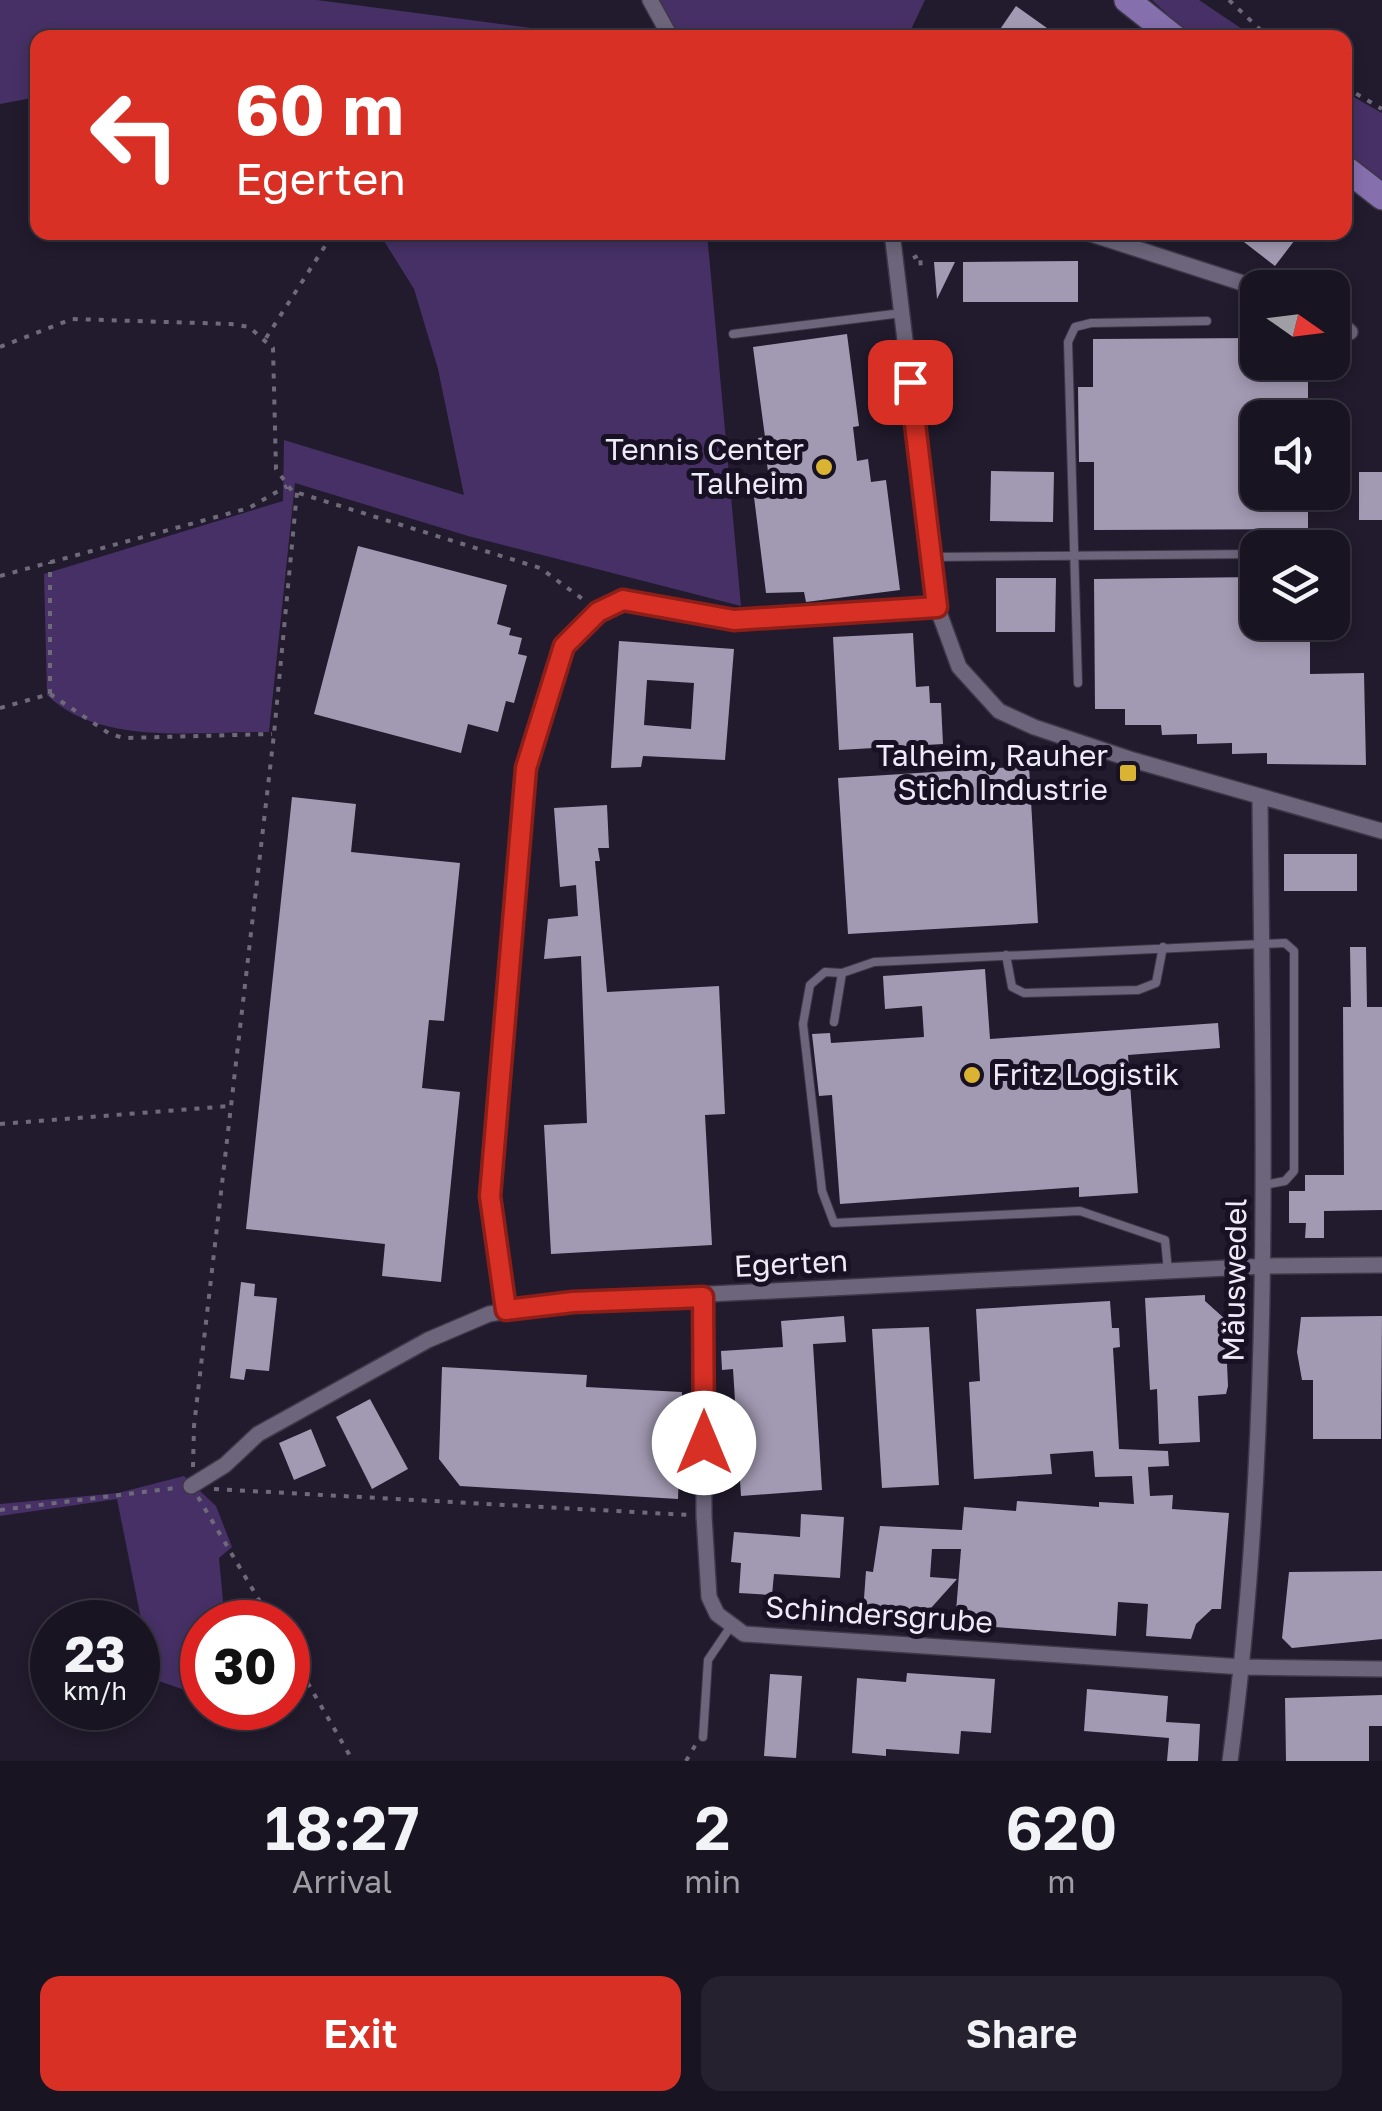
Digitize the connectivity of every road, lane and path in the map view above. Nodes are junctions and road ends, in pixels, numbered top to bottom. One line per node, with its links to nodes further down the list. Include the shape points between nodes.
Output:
1 (650, 0): 4 (street)
2 (1127, 0): 5 (main road)
3 (1229, 0): 6 (path)
4 (667, 30)
5 (1166, 30)
6 (1261, 30)
7 (1352, 91): 8 (path)
8 (1382, 109)
9 (1352, 173): 10 (main road)
10 (1382, 197)
11 (329, 240): 18 (path)
12 (893, 240): 15 (street)
13 (1110, 240): 14 (street)
14 (1240, 282)
15 (902, 313): 17 (lane); 24 (street)
16 (1207, 322): 23 (lane, via 1076,327 1068,342)
17 (733, 334)
18 (266, 338): 19 (path, via 230,324 72,319); 20 (path, via 276,367 276,469)
19 (0, 347)
20 (288, 486): 21 (path); 25 (path, via 249,508)
21 (297, 492): 28 (path, via 540,568); 32 (path)
22 (1240, 554): 23 (lane)
23 (1074, 556): 24 (lane); 29 (lane)
24 (931, 557): 27 (street)
25 (50, 562): 26 (path); 30 (path)
26 (0, 576)
27 (937, 607): 28 (street, via 734,620 623,600); 33 (street, via 959,667 998,711)
28 (598, 612): 47 (street, via 564,646 526,768 490,1196)
29 (1078, 683)
30 (50, 694): 31 (path); 32 (path, via 124,738)
31 (0, 708)
32 (274, 734): 40 (path)
33 (1260, 798): 34 (street); 35 (street, Mäuswedel)
34 (1382, 831)
35 (1262, 942): 36 (lane); 42 (street, Mäuswedel); 42 (lane, via 1285,943 1294,951 1294,1172 1286,1182)
36 (1163, 947): 37 (lane); 37 (lane, via 1156,983 1138,990 1024,993 1012,987)
37 (1006, 955): 38 (lane, via 874,962)
38 (842, 974): 39 (lane); 45 (lane, via 825,972 810,985 802,1024 822,1191 834,1222 1080,1211 1165,1240)
39 (834, 1022)
40 (230, 1106): 41 (path); 48 (path)
41 (0, 1124)
42 (1264, 1185): 44 (street, Mäuswedel)
43 (1382, 1265): 44 (street, Egerten)
44 (1266, 1266): 45 (street, Egerten); 53 (street, Mäuswedel)
45 (1168, 1271): 46 (street, Egerten)
46 (703, 1297): 47 (street, Egerten); 50 (street, Schindersgrube)
47 (506, 1310): 48 (street, Egerten, via 428,1340 276,1424)
48 (192, 1485): 49 (path); 50 (path); 51 (path)
49 (0, 1510)
50 (704, 1516): 52 (street, Schindersgrube, via 709,1597)
51 (259, 1600)
52 (731, 1626): 53 (street, Schindersgrube, via 744,1634); 56 (lane, via 708,1660)
53 (1243, 1668): 54 (street, Schindersgrube); 59 (street, Mäuswedel)
54 (1382, 1669)
55 (310, 1686): 57 (path)
56 (703, 1737): 58 (path)
57 (354, 1761)
58 (686, 1761)
59 (1230, 1761)

